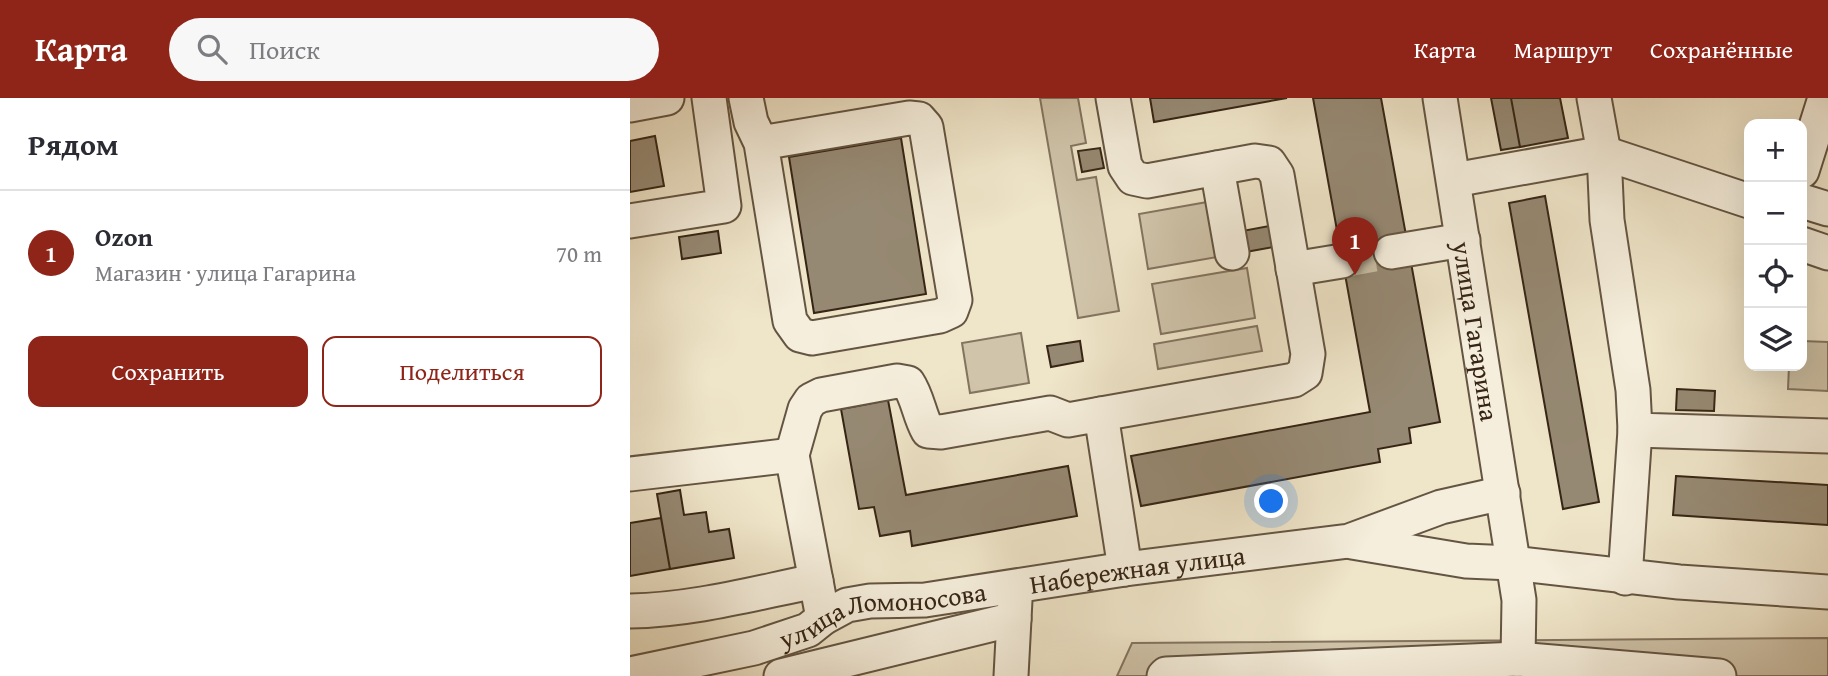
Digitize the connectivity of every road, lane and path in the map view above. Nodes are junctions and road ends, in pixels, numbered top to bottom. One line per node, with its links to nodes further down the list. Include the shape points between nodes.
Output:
1 (667, 98): 8 (street)
2 (709, 98): 17 (street, via 724,206)
3 (746, 98): 9 (street)
4 (1113, 98): 12 (street, via 1125,166 1133,178 1147,181)
5 (1440, 98): 13 (street, улица Гагарина)
6 (1594, 98): 10 (street)
7 (1825, 98): 11 (street)
8 (630, 105)
9 (761, 143): 9 (street, via 790,321 800,335 812,338 940,316 951,310 955,300 926,127 919,119)
10 (1604, 153): 13 (street); 14 (street); 26 (street, via 1607,220)
11 (1807, 155)
12 (1217, 167): 21 (street); 24 (street, via 1255,160 1269,163 1277,175)
13 (1454, 180): 18 (street, улица Гагарина)
14 (1744, 199)
15 (1807, 203): 16 (street)
16 (1828, 209)
17 (630, 221)
18 (1463, 240): 20 (street); 30 (street, улица Гагарина)
19 (1805, 245): 22 (street)
20 (1391, 252)
21 (1232, 253)
22 (1828, 253)
23 (1342, 261): 24 (street)
24 (1293, 269): 25 (street, via 1308,354 1305,373 1294,380)
25 (1101, 414): 28 (street, via 1068,420 1050,413 941,432 928,430 915,394 908,383 897,381 811,400); 35 (street)
26 (1636, 430): 27 (street); 36 (street)
27 (1828, 436)
28 (792, 455): 29 (street); 37 (street)
29 (630, 474)
30 (1503, 492): 31 (street, Набережная улица); 34 (street, улица Гагарина)
31 (1441, 507): 32 (street, Набережная улица); 33 (street, via 1433,521 1431,542)
32 (1349, 541): 33 (street, Набережная улица); 35 (street, Набережная улица)
33 (1444, 556): 34 (street, Набережная улица)
34 (1513, 563): 36 (street, Набережная улица); 43 (street, улица Гагарина, via 1519,600)
35 (1125, 569): 38 (street, Набережная улица)
36 (1625, 578): 39 (street, Набережная улица)
37 (816, 581): 40 (street, via 658,611); 41 (street)
38 (1016, 587): 41 (street, улица Ломоносова, via 925,600 870,601 847,605); 42 (street, Набережная улица)
39 (1828, 592)
40 (630, 611)
41 (823, 618): 44 (street, улица Ломоносова, via 808,630 754,648)
42 (1014, 620): 46 (street); 47 (street, Набережная улица)
43 (1518, 659): 45 (street); 48 (street)
44 (630, 674)
45 (1698, 675)
46 (781, 676)
47 (1012, 676)
48 (1164, 676)

